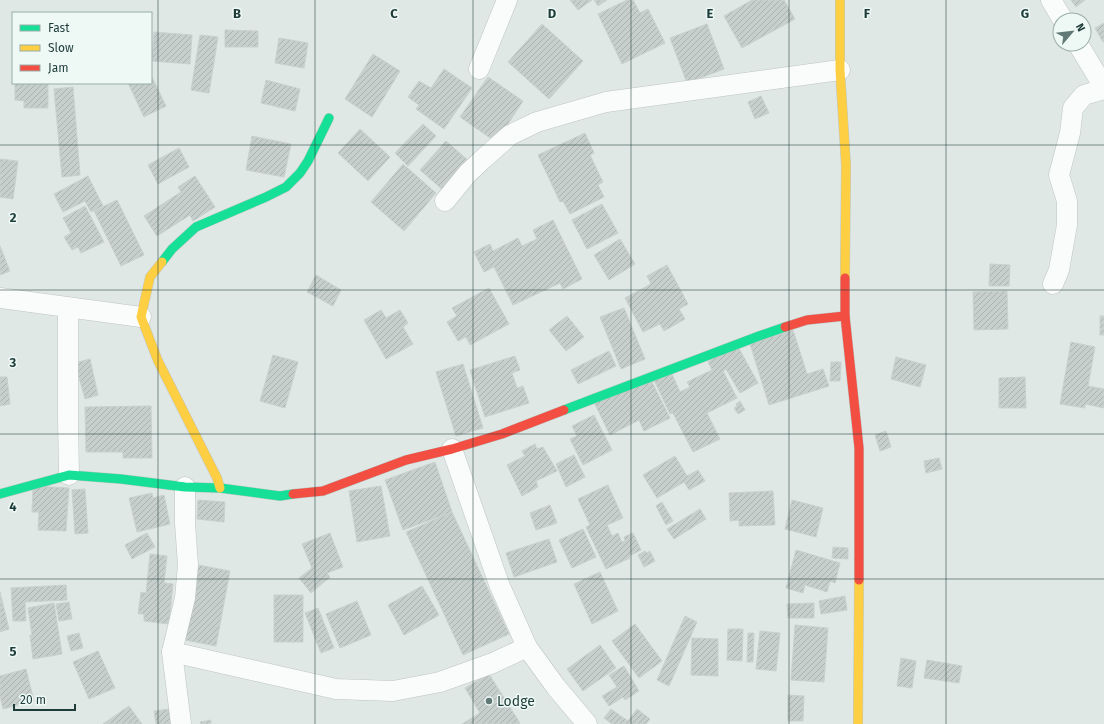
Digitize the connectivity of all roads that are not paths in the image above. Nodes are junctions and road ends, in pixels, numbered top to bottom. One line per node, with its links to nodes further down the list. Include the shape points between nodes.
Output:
1 (507, 0): 6 (street)
2 (840, 0): 7 (street)
3 (1051, 0): 4 (street)
4 (1058, 12)
5 (1083, 52): 8 (street)
6 (479, 69)
7 (840, 70): 10 (street, via 606,102 537,122 510,135 468,173); 14 (street, via 846,165)
8 (1104, 88): 11 (street, via 1084,95 1073,108 1070,133 1059,175 1067,201 1068,225 1059,270)
9 (329, 118): 15 (street, via 300,174 286,187 196,227 172,249 150,277)
10 (445, 202)
11 (1053, 284)
12 (0, 298): 13 (street)
13 (68, 308): 15 (street); 17 (street)
14 (845, 316): 16 (street, via 807,320 759,336 502,434); 25 (street, via 859,448)
15 (141, 317): 19 (street, via 158,361)
16 (452, 449): 19 (street, via 406,460 323,491 280,496); 21 (street, via 500,584)
17 (70, 475): 18 (street); 20 (street)
18 (184, 487): 19 (street); 22 (street, via 188,565 185,598)
19 (220, 488)
20 (0, 494)
21 (527, 647): 22 (street, via 440,682 393,691 336,689); 24 (street)
22 (172, 652): 23 (street)
23 (181, 724)
24 (587, 724)
25 (858, 724)

